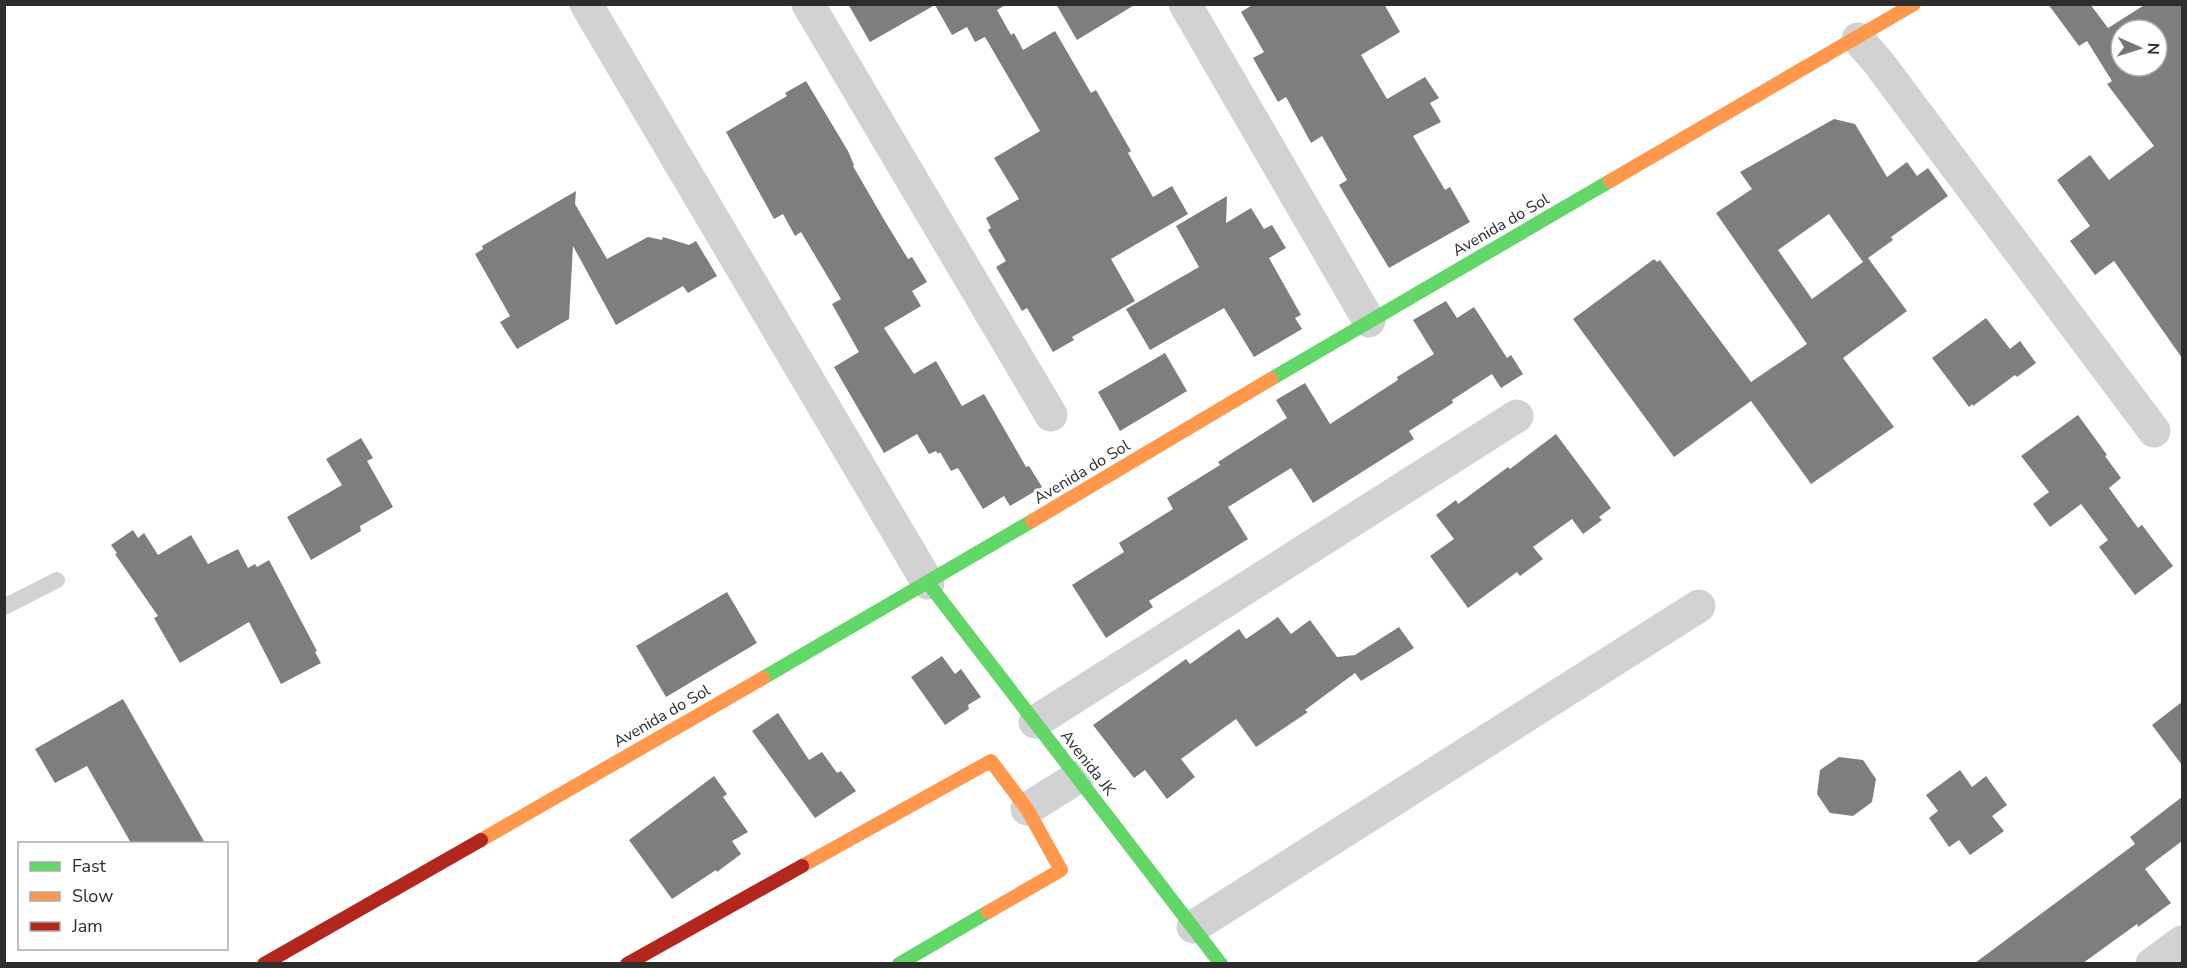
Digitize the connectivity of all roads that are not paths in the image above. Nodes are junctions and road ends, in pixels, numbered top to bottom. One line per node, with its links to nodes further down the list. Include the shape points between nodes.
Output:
1 (586, 4): 11 (street)
2 (808, 4): 7 (street)
3 (1185, 4): 6 (street)
4 (1914, 4): 5 (street, Avenida do Sol)
5 (1857, 39): 6 (street, Avenida do Sol); 9 (street)
6 (1369, 321): 11 (street, Avenida do Sol)
7 (1051, 415)
8 (1517, 416): 14 (street)
9 (2154, 431)
10 (57, 580): 13 (lane)
11 (928, 583): 14 (street, Avenida JK); 19 (street, Avenida do Sol)
12 (1699, 606): 17 (street)
13 (4, 607)
14 (1035, 722): 15 (street, Avenida JK)
15 (1077, 777): 16 (street); 17 (street, Avenida JK)
16 (1027, 808): 20 (street, via 991,761); 21 (street, via 1061,870)
17 (1193, 927): 22 (street, Avenida JK)
18 (2182, 942): 23 (street)
19 (264, 963)
20 (627, 963)
21 (899, 963)
22 (1221, 963)
23 (2152, 963)

